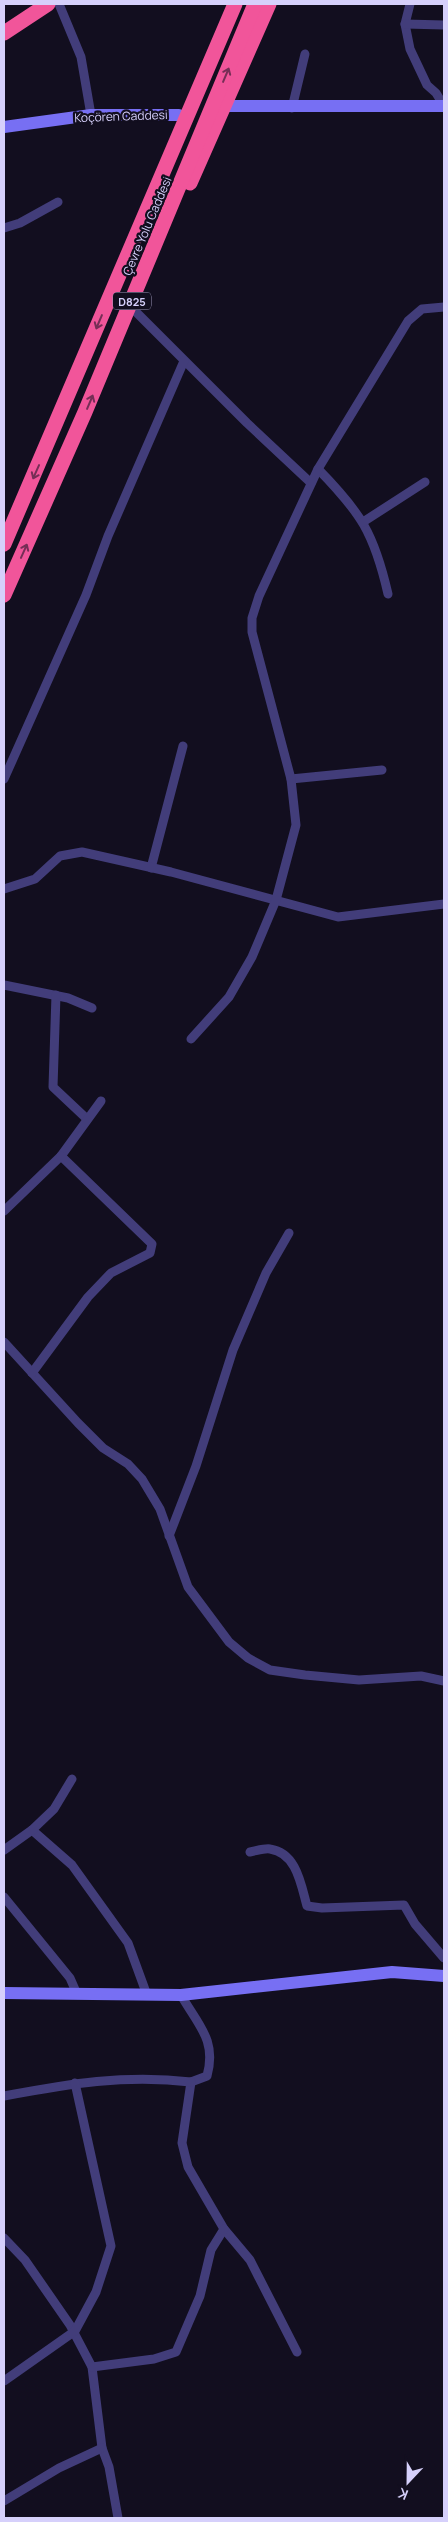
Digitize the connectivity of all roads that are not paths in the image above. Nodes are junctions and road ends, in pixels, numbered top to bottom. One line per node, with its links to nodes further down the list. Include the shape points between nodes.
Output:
1 (35, 4): 9 (highway)
2 (48, 4): 12 (highway)
3 (59, 4): 17 (street, via 81,57)
4 (225, 4): 18 (highway)
5 (236, 4): 22 (highway, Çevre Yolu Caddesi / D825)
6 (256, 4): 23 (highway, Çevre Yolu Caddesi / D825, one-way to 6)
7 (269, 4): 14 (highway)
8 (410, 4): 10 (street)
9 (4, 21)
10 (405, 24): 11 (street); 15 (street, via 410,49 422,75)
11 (444, 25)
12 (4, 33)
13 (305, 54): 16 (street)
14 (225, 106): 16 (street); 23 (highway, via 200,166)
15 (444, 106): 16 (street)
16 (292, 108)
17 (91, 115): 18 (street, Koçören Caddesi); 19 (street, Koçören Caddesi)
18 (178, 115): 22 (highway, via 150,179)
19 (4, 128)
20 (58, 202): 21 (street)
21 (4, 228)
22 (123, 266): 31 (highway, Çevre Yolu Caddesi / D825, one-way to 31)
23 (146, 266): 24 (highway, Çevre Yolu Caddesi / D825)
24 (130, 306): 26 (street); 33 (highway, Çevre Yolu Caddesi / D825, one-way to 24)
25 (444, 308): 27 (street, via 422,310 408,321)
26 (184, 361): 29 (street); 37 (street, via 86,595)
27 (318, 469): 29 (street); 30 (street, via 350,502)
28 (425, 482): 30 (street)
29 (311, 483): 36 (street, via 252,618 260,665)
30 (363, 522): 32 (street, via 380,557)
31 (4, 544)
32 (388, 594)
33 (4, 596)
34 (183, 746): 38 (street)
35 (382, 770): 36 (street)
36 (291, 778): 40 (street, via 296,825)
37 (4, 779)
38 (151, 868): 39 (street, via 73,852 60,856 35,879); 40 (street)
39 (4, 889)
40 (276, 900): 41 (street, via 338,917); 45 (street, via 252,957 229,997)
41 (444, 904)
42 (4, 985): 43 (street)
43 (56, 995): 44 (street); 47 (street, via 53,1087)
44 (92, 1008)
45 (191, 1039)
46 (101, 1101): 47 (street)
47 (87, 1119): 48 (street)
48 (61, 1156): 49 (street); 54 (street, via 152,1244 150,1252 110,1273 88,1297)
49 (4, 1211)
50 (289, 1232): 55 (street, via 266,1274 233,1350 196,1466)
51 (4, 1342): 52 (street)
52 (12, 1352): 53 (street); 54 (street)
53 (4, 1358)
54 (32, 1373): 55 (street, via 78,1423 142,1479 160,1509)
55 (169, 1536): 56 (street, via 188,1588 210,1618 229,1642 270,1670 360,1680 421,1676)
56 (444, 1681)
57 (72, 1779): 58 (street, via 54,1809)
58 (32, 1830): 59 (street); 66 (street, via 72,1865 128,1943)
59 (4, 1850)
60 (250, 1852): 62 (street, via 270,1849 286,1857 298,1871 307,1906 404,1905 415,1924)
61 (4, 1897): 65 (street, via 70,1978)
62 (444, 1958)
63 (444, 1976): 67 (street, via 392,1972)
64 (4, 1993): 65 (street)
65 (77, 1994): 66 (street)
66 (147, 1995): 67 (street)
67 (181, 1995): 68 (street, via 210,2043 211,2060 207,2076)
68 (191, 2082): 69 (street, via 121,2078); 71 (street, via 182,2143 188,2166)
69 (75, 2083): 70 (street); 73 (street, via 111,2246 96,2292)
70 (4, 2096)
71 (224, 2229): 74 (street, via 250,2260); 75 (street, via 212,2250 200,2296 176,2352 154,2359)
72 (4, 2238): 73 (street, via 25,2260)
73 (75, 2331): 75 (street); 76 (street)
74 (297, 2352)
75 (92, 2367): 77 (street)
76 (4, 2381)
77 (102, 2448): 78 (street, via 59,2468); 79 (street, via 109,2467)
78 (4, 2501)
79 (118, 2518)

